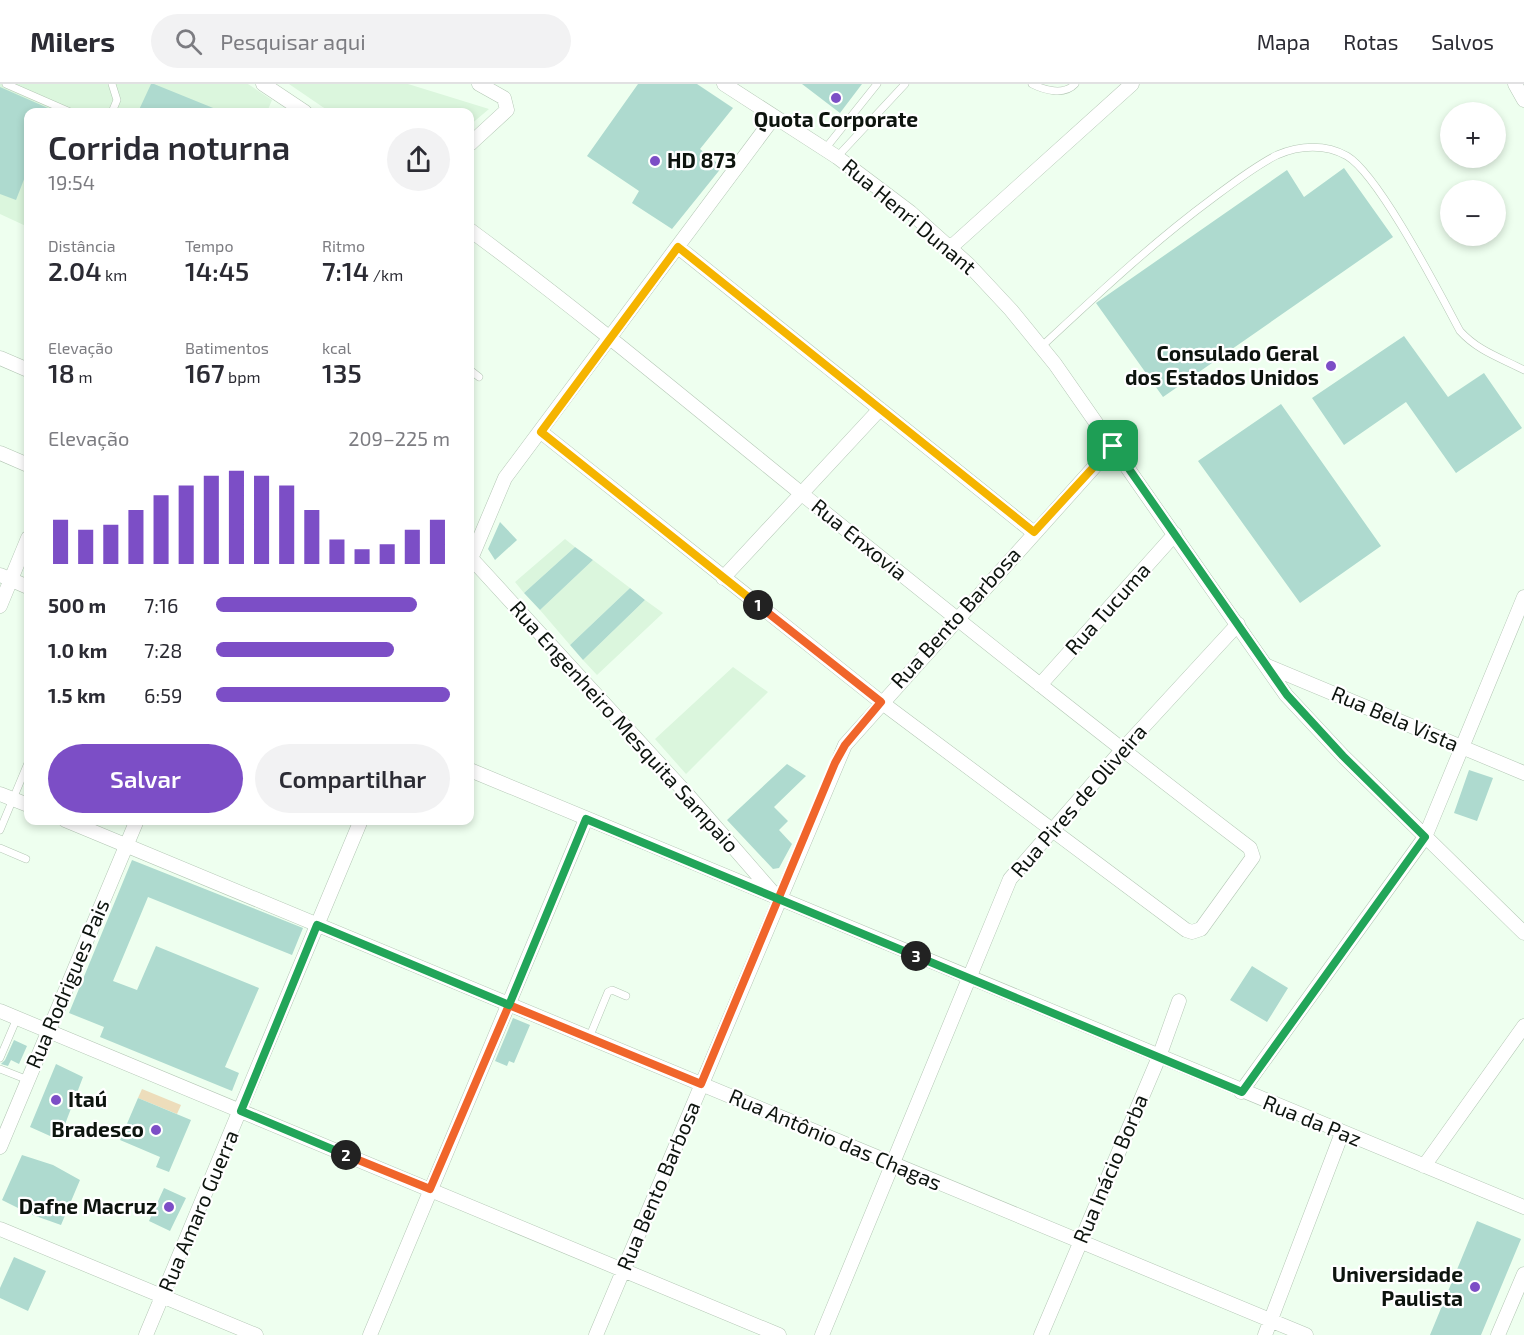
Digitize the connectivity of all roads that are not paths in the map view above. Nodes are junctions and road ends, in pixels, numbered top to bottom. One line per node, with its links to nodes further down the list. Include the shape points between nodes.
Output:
1 (6, 84): 13 (lane)
2 (112, 84): 14 (lane, via 117,100)
3 (263, 84): 15 (street)
4 (479, 84): 17 (street, via 504,98 508,105 506,113)
5 (724, 84): 16 (street, Rua Henri Dunant)
6 (877, 84): 18 (lane)
7 (905, 84): 18 (lane)
8 (1032, 84): 9 (lane, via 1048,92)
9 (1075, 84)
10 (1132, 84): 21 (street)
11 (1515, 84): 12 (street)
12 (1524, 100)
13 (61, 108)
14 (114, 108)
15 (299, 108)
16 (774, 117): 18 (street, Rua Henri Dunant); 20 (street)
17 (474, 141)
18 (831, 153): 21 (street, Rua Henri Dunant, via 910,212)
19 (474, 233): 22 (street, Rua Enxovia)
20 (678, 247): 22 (street); 29 (street)
21 (950, 248): 23 (street, Rua Henri Dunant)
22 (611, 337): 30 (street); 34 (street, Rua Enxovia)
23 (1041, 347): 26 (lane, via 1167,232 1229,186 1278,155 1303,147 1329,148 1349,157 1378,190 1460,331 1485,352); 31 (street, Rua Henri Dunant)
24 (0, 358): 25 (street)
25 (24, 368)
26 (1524, 370)
27 (474, 373): 28 (lane)
28 (479, 377)
29 (880, 409): 34 (street); 35 (street)
30 (541, 432): 38 (street, via 501,486); 41 (street)
31 (1113, 446): 35 (street, Rua Bento Barbosa); 36 (street, Rua Henri Dunant)
32 (0, 453): 33 (street)
33 (24, 463)
34 (801, 493): 41 (street); 45 (street, Rua Enxovia)
35 (1034, 532): 45 (street, Rua Bento Barbosa)
36 (1175, 534): 46 (street, Rua Henri Dunant); 48 (street, Rua Tucuma)
37 (24, 545): 40 (street)
38 (474, 549)
39 (474, 562): 67 (street, Rua Engenheiro Mesquita Sampaio)
40 (5, 577): 42 (street); 44 (street)
41 (723, 578): 49 (street)
42 (24, 585)
43 (1524, 597): 50 (street)
44 (0, 606)
45 (957, 618): 48 (street, Rua Enxovia); 49 (street, Rua Bento Barbosa)
46 (1238, 624): 47 (street, Rua Henri Dunant); 51 (street, Rua Pires de Oliveira)
47 (1265, 665): 50 (street, Rua Bela Vista); 63 (street, Rua Henri Dunant, via 1343,756)
48 (1040, 685): 51 (street, Rua Enxovia)
49 (881, 702): 61 (street); 67 (street, Rua Bento Barbosa, via 845,745)
50 (1462, 747): 54 (street, Rua Bela Vista); 63 (street)
51 (1122, 750): 61 (street, Rua Pires de Oliveira); 61 (street, Rua Enxovia, via 1250,848 1253,857 1201,929 1186,930)
52 (24, 769): 55 (lane)
53 (474, 772): 57 (street, Rua da Paz)
54 (1524, 773)
55 (6, 796): 56 (street); 62 (lane)
56 (24, 803)
57 (586, 819): 67 (street, Rua da Paz); 73 (street)
58 (77, 825): 64 (street, Rua Antônio das Chagas)
59 (135, 825): 64 (street, Rua Rodrigues Pais)
60 (359, 825): 68 (street, Rua Amaro Guerra)
61 (1052, 828): 70 (street, Rua Pires de Oliveira, via 1010,879)
62 (0, 830)
63 (1425, 837): 69 (street, Rua Henri Dunant); 84 (street)
64 (126, 846): 68 (street, Rua Antônio das Chagas); 77 (street, Rua Rodrigues Pais)
65 (0, 848): 66 (lane)
66 (26, 860)
67 (778, 899): 70 (street, Rua da Paz); 83 (street, Rua Bento Barbosa)
68 (317, 925): 73 (street, Rua Antônio das Chagas); 85 (street, Rua Amaro Guerra)
69 (1524, 933)
70 (970, 979): 79 (street, Rua da Paz); 88 (street, Rua Pires de Oliveira)
71 (626, 996): 78 (lane, via 608,992)
72 (1179, 1001): 79 (street, Rua Inácio Borba)
73 (509, 1005): 78 (street, Rua Antônio das Chagas); 90 (street)
74 (0, 1011): 75 (street)
75 (17, 1018): 77 (street); 80 (lane)
76 (1524, 1026): 89 (street)
77 (48, 1031): 82 (street, Rua Rodrigues Pais); 85 (street)
78 (589, 1038): 83 (street, Rua Antônio das Chagas)
79 (1159, 1056): 84 (street, Rua da Paz); 93 (street, Rua Inácio Borba)
80 (0, 1059)
81 (0, 1069): 82 (lane)
82 (28, 1080): 87 (street, Rua Rodrigues Pais)
83 (701, 1084): 88 (street, Rua Antônio das Chagas); 94 (street, Rua Bento Barbosa)
84 (1242, 1092): 86 (street, Rua da Paz)
85 (241, 1111): 90 (street); 96 (street, Rua Amaro Guerra)
86 (1342, 1133): 89 (street, Rua da Paz); 97 (street)
87 (0, 1147)
88 (894, 1164): 93 (street, Rua Antônio das Chagas); 103 (street, Rua Pires de Oliveira)
89 (1424, 1166): 91 (street, Rua da Paz)
90 (430, 1189): 94 (street); 100 (street)
91 (1524, 1207)
92 (0, 1228): 96 (street)
93 (1080, 1243): 97 (street, Rua Antônio das Chagas); 104 (street, Rua Inácio Borba)
94 (624, 1270): 101 (street, Rua Bento Barbosa); 102 (street)
95 (1524, 1274): 107 (street)
96 (163, 1296): 98 (street, Rua Amaro Guerra); 99 (street)
97 (1270, 1321): 105 (street); 106 (street, Rua Antônio das Chagas)
98 (146, 1335)
99 (256, 1335)
100 (370, 1335)
101 (596, 1335)
102 (779, 1335)
103 (822, 1335)
104 (1041, 1335)
105 (1265, 1335)
106 (1306, 1335)
107 (1498, 1335)

